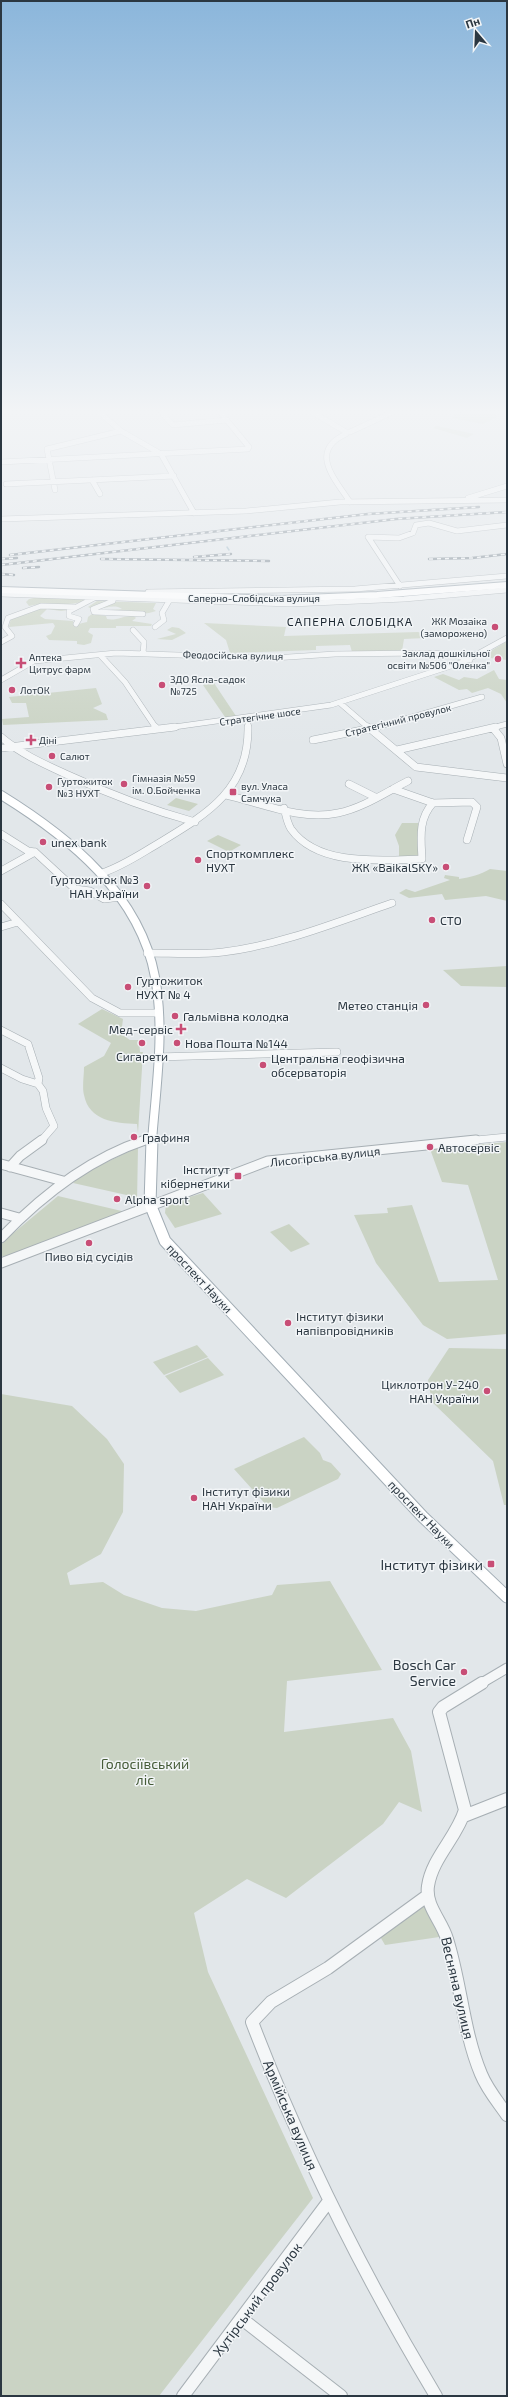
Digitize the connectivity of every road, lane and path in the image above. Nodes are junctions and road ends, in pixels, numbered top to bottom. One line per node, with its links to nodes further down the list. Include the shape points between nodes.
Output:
1 (419, 524): 8 (street, via 412,533 403,537 368,537)
2 (435, 524): 3 (street, via 454,530)
3 (507, 525)
4 (507, 576): 8 (street, Саперно-Слобідська вулиця)
5 (507, 581): 11 (main road, Саперно-Слобідська вулиця, via 412,590 305,595)
6 (507, 585): 14 (main road, Саперно-Слобідська вулиця)
7 (1, 586): 11 (main road, Саперно-Слобідська вулиця)
8 (400, 586): 11 (street, Саперно-Слобідська вулиця, via 298,591)
9 (1, 590): 13 (main road, Саперно-Слобідська вулиця)
10 (507, 590): 17 (street, Саперно-Слобідська вулиця)
11 (148, 592)
12 (1, 594): 15 (street, Саперно-Слобідська вулиця)
13 (129, 596): 14 (main road, Саперно-Слобідська вулиця, via 267,599); 15 (main road)
14 (379, 596): 17 (main road)
15 (94, 598): 16 (street, Саперно-Слобідська вулиця); 19 (street, via 86,606)
16 (118, 599): 18 (street, Саперно-Слобідська вулиця); 20 (street, via 93,609 94,612)
17 (404, 599): 18 (street, Саперно-Слобідська вулиця, via 291,604)
18 (168, 601): 22 (street, via 162,613 164,620)
19 (75, 607): 21 (street, via 69,611 68,616 79,619); 25 (street, via 41,606 8,618 5,627 12,636)
20 (143, 614)
21 (76, 624)
22 (155, 627)
23 (133, 630): 26 (street, via 144,642)
24 (507, 638): 28 (street, Стратегічне шосе)
25 (1, 642)
26 (142, 653): 27 (street, Феодосійська вулиця); 28 (street, Феодосійська вулиця, via 273,658 424,653 451,654)
27 (101, 656): 29 (street, Феодосійська вулиця, via 34,661); 35 (street, via 125,682)
28 (470, 660): 31 (street, Стратегічне шосе)
29 (1, 680)
30 (482, 698): 36 (street, Стратегічний провулок)
31 (340, 703): 32 (street, Стратегічне шосе); 36 (street)
32 (248, 718): 35 (street, Стратегічне шосе); 48 (street, via 249,748 243,768)
33 (507, 724): 34 (street)
34 (493, 728): 41 (street); 42 (street, via 501,738)
35 (156, 729): 39 (street, Стратегічне шосе)
36 (369, 729): 38 (street, Стратегічний провулок); 41 (street)
37 (1, 737): 39 (street)
38 (313, 740)
39 (14, 747): 40 (street, Стратегічне шосе); 52 (street, via 51,767 134,804)
40 (1, 748)
41 (397, 750): 43 (street, via 416,767 422,769)
42 (507, 764)
43 (507, 778)
44 (408, 781): 46 (street)
45 (349, 784): 49 (street)
46 (393, 789): 49 (street); 50 (street)
47 (1, 795): 57 (main road, проспект Науки, via 56,831)
48 (226, 795): 51 (street); 52 (street)
49 (375, 797): 51 (street, via 337,813 311,813)
50 (433, 803): 51 (street, via 425,812 420,825 422,859 355,859 322,851 296,835 287,822); 54 (street, via 463,801 476,805)
51 (284, 808)
52 (195, 822): 57 (street, via 120,867)
53 (1, 834): 55 (street)
54 (467, 840)
55 (35, 852): 56 (street); 58 (street, via 75,889 90,891 104,899)
56 (1, 871)
57 (102, 873): 58 (main road, проспект Науки)
58 (121, 897): 63 (main road, проспект Науки, via 139,931)
59 (392, 903): 63 (street, via 239,950 209,953)
60 (1, 904): 61 (street)
61 (18, 922): 62 (street); 64 (street, via 92,998 120,1013)
62 (1, 927)
63 (147, 953): 64 (main road, проспект Науки)
64 (159, 1013): 67 (main road, проспект Науки)
65 (1, 1030): 69 (street, via 28,1044 39,1078)
66 (337, 1052): 67 (street)
67 (157, 1057): 70 (main road, проспект Науки)
68 (1, 1068): 69 (street)
69 (38, 1084): 73 (street, via 43,1091 46,1108 54,1126 47,1136 14,1159)
70 (154, 1137): 74 (street, via 94,1160); 75 (main road, проспект Науки)
71 (507, 1137): 75 (street, Лисогірська вулиця, via 278,1159)
72 (1, 1164): 73 (street)
73 (10, 1167): 74 (street)
74 (63, 1181): 77 (street)
75 (150, 1204): 79 (street, Лисогірська вулиця); 80 (main road, проспект Науки, via 160,1231 175,1253 423,1516)
76 (1, 1212): 77 (street)
77 (19, 1218): 78 (street)
78 (1, 1238)
79 (1, 1263)
80 (507, 1597)
81 (507, 1668): 83 (street, via 443,1707 439,1712 461,1789)
82 (507, 1798): 83 (street)
83 (464, 1816): 84 (street, via 453,1832 428,1884)
84 (427, 1896): 85 (street, Весняна вулиця, via 450,1947 469,2037 481,2075); 86 (street, Армійська вулиця, via 313,1978 266,2007 252,2022 295,2128)
85 (507, 2115)
86 (329, 2201): 87 (street, Хутірський провулок); 90 (street, Армійська вулиця, via 407,2348)
87 (242, 2319): 88 (street, Хутірський провулок); 89 (street)
88 (183, 2396)
89 (341, 2396)
90 (436, 2396)

